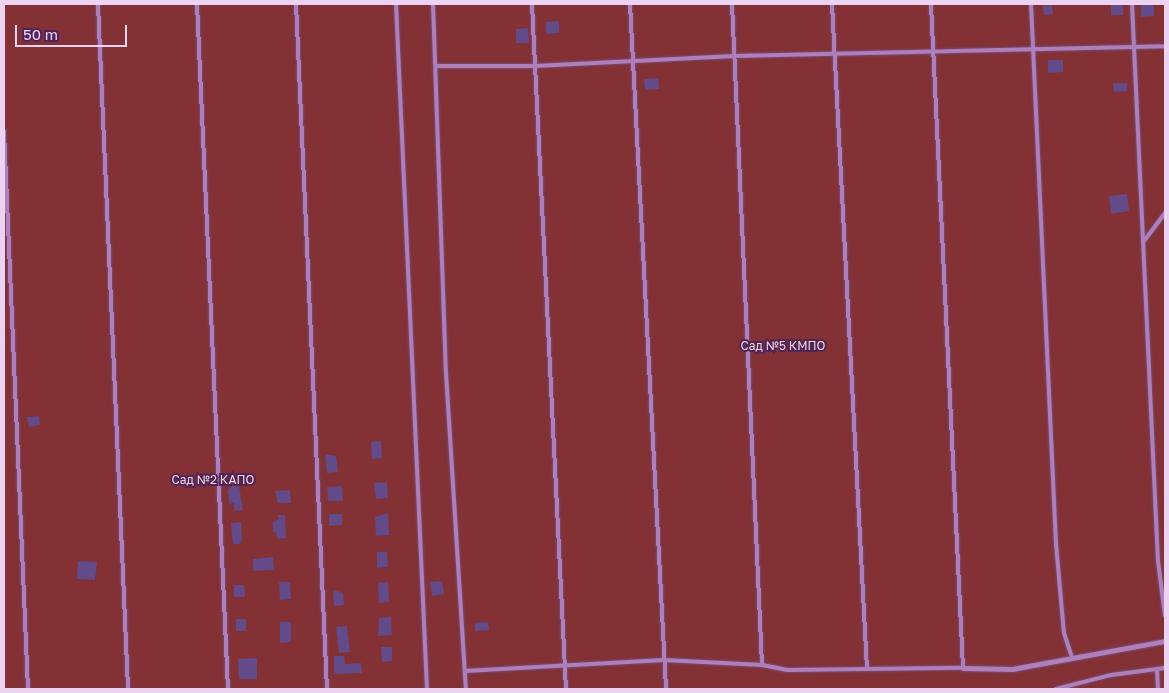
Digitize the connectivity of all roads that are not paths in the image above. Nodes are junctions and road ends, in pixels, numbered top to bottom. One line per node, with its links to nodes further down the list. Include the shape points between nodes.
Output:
1 (98, 4): 37 (lane)
2 (196, 4): 38 (lane)
3 (296, 4): 39 (lane)
4 (396, 4): 40 (lane)
5 (433, 4): 20 (lane)
6 (532, 4): 21 (lane)
7 (630, 4): 19 (lane)
8 (732, 4): 18 (lane)
9 (832, 4): 17 (lane)
10 (931, 4): 16 (lane)
11 (1031, 4): 15 (lane)
12 (1132, 4): 14 (lane)
13 (1165, 46): 14 (lane)
14 (1134, 48): 15 (lane); 24 (lane)
15 (1033, 50): 16 (lane); 27 (lane, via 1056,544 1064,633)
16 (933, 53): 17 (lane); 31 (lane)
17 (834, 54): 18 (lane); 33 (lane)
18 (734, 56): 19 (lane); 30 (lane)
19 (632, 61): 21 (lane); 28 (lane)
20 (436, 66): 21 (lane); 35 (lane, via 446,373)
21 (535, 66): 29 (lane)
22 (4, 132): 36 (lane)
23 (1165, 213): 24 (lane)
24 (1144, 241): 25 (lane, via 1158,561)
25 (1165, 616)
26 (1165, 641): 27 (street)
27 (1072, 658): 31 (street, via 1012,669)
28 (664, 660): 29 (lane); 30 (lane); 43 (lane)
29 (564, 664): 35 (lane); 42 (lane)
30 (762, 665): 33 (lane, via 788,670)
31 (963, 668): 33 (lane)
32 (1165, 668): 34 (lane)
33 (867, 669)
34 (1158, 670): 44 (lane, via 1111,675); 45 (lane)
35 (465, 671): 41 (lane)
36 (28, 689)
37 (128, 689)
38 (228, 689)
39 (327, 689)
40 (426, 689)
41 (466, 689)
42 (566, 689)
43 (666, 689)
44 (1056, 689)
45 (1158, 689)

